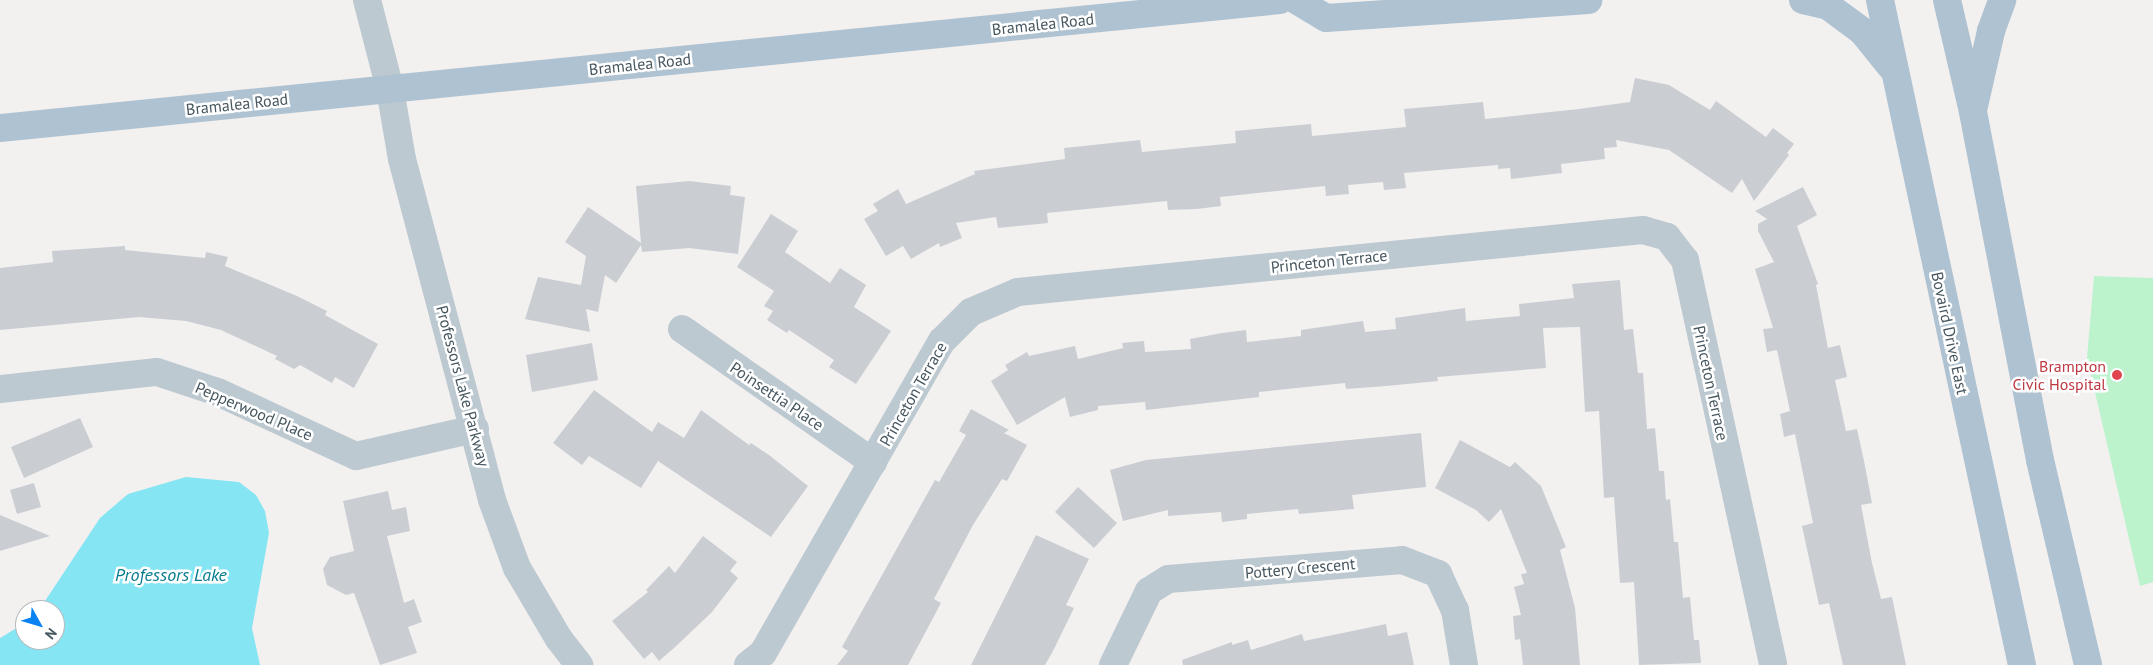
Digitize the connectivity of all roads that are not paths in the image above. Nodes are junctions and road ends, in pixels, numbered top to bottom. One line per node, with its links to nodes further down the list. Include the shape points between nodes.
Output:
1 (368, 0): 10 (street, Professors Lake Parkway)
2 (1280, 0): 10 (main road, Bramalea Road)
3 (1296, 0): 4 (main road, via 1326,18)
4 (1588, 0)
5 (1803, 0): 9 (main road, via 1828,6 1862,31)
6 (1880, 0): 9 (main road, Bovaird Drive East)
7 (1947, 0): 11 (main road)
8 (2002, 0): 11 (main road, via 1990,32)
9 (1896, 73): 22 (main road, Bovaird Drive East)
10 (390, 89): 12 (main road, Bramalea Road); 15 (street, Professors Lake Parkway, via 402,159)
11 (1973, 112): 23 (main road, via 2040,460)
12 (0, 128)
13 (682, 329): 16 (street, Poinsettia Place)
14 (0, 389): 15 (street, Pepperwood Place, via 157,372 220,393 356,456)
15 (475, 429): 17 (street, Professors Lake Parkway, via 492,500 517,568 558,639)
16 (873, 462): 18 (street, Princeton Terrace, via 763,653); 21 (street, Princeton Terrace, via 942,341 971,312 1018,292 1643,230 1667,237 1684,260)
17 (579, 665)
18 (748, 665)
19 (1113, 665): 20 (street, Pottery Crescent, via 1150,591 1168,579 1402,560 1438,574 1456,610)
20 (1464, 665)
21 (1773, 665)
22 (2022, 665)
23 (2088, 665)

